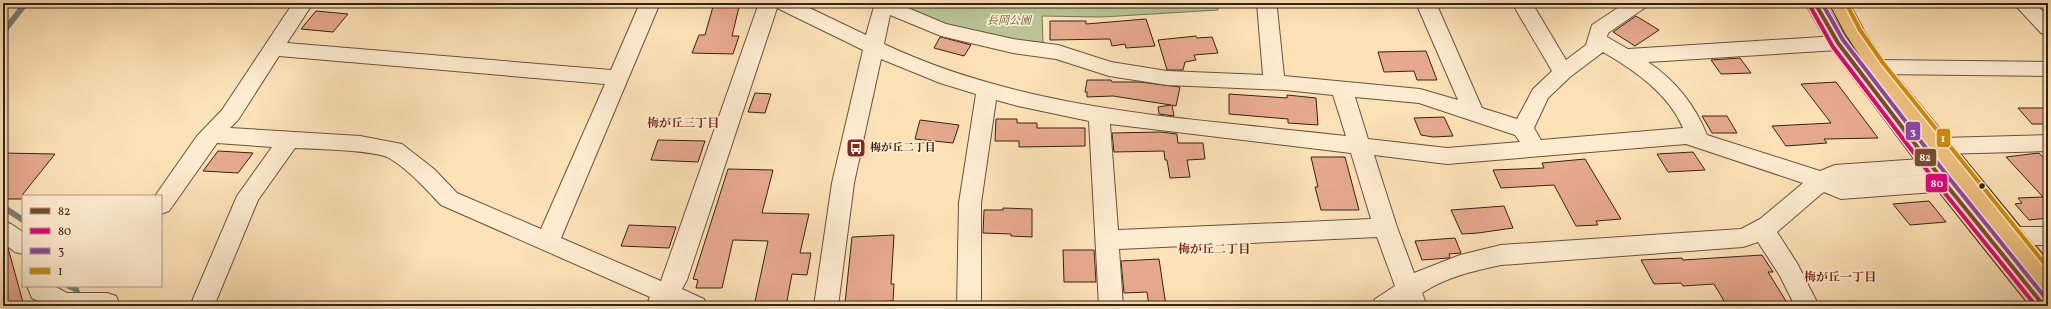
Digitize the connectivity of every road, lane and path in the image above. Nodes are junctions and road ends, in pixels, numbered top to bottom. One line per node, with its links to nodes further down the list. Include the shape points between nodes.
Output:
1 (303, 3): 16 (street)
2 (646, 3): 21 (street)
3 (769, 3): 49 (street, via 675,280)
4 (783, 3): 15 (street)
5 (1271, 3): 22 (street, via 1267,4)
6 (1426, 3): 25 (street)
7 (1522, 3): 20 (street)
8 (1815, 3): 14 (main road)
9 (1839, 3): 18 (main road, via 1858,38)
10 (2023, 3): 12 (street)
11 (1629, 6): 13 (street, via 1599,30)
12 (2048, 28)
13 (1596, 40): 17 (street); 20 (street, via 1595,48)
14 (1838, 43): 17 (street); 34 (main road)
15 (874, 47): 22 (street, via 883,5 941,29 1013,46 1058,52 1109,69 1182,79); 24 (street, via 928,71); 52 (street, via 843,183)
16 (273, 49): 21 (street); 28 (street, via 230,115)
17 (1627, 56): 29 (street, via 1672,93 1688,116)
18 (1878, 66): 19 (street); 34 (main road)
19 (2048, 69)
20 (1563, 72): 27 (street, via 1540,94)
21 (618, 78): 43 (street)
22 (1274, 82): 23 (street)
23 (1342, 88): 25 (street, via 1420,96); 31 (street)
24 (987, 91): 26 (street, via 1050,107); 53 (street, via 970,203)
25 (1474, 114): 27 (street)
26 (1099, 115): 31 (street); 42 (street)
27 (1523, 129): 33 (street)
28 (212, 134): 30 (street); 36 (street)
29 (1698, 139): 33 (street, via 1687,136); 35 (street)
30 (290, 140): 43 (street, via 360,144 394,150 426,175 449,199); 50 (street, via 248,196)
31 (1358, 144): 33 (street, via 1447,156); 37 (street)
32 (2048, 144): 34 (street)
33 (1536, 149)
34 (1948, 168): 35 (street, via 1842,190); 40 (main road); 57 (main road)
35 (1820, 180): 39 (street)
36 (162, 204)
37 (1385, 227): 42 (street); 48 (street)
38 (3, 230): 44 (street)
39 (1763, 231): 48 (street, via 1731,240 1501,255 1447,269 1423,280); 56 (street, via 1789,270)
40 (2014, 236): 41 (street); 45 (main road)
41 (2048, 236)
42 (1107, 240): 54 (street)
43 (548, 241): 49 (street)
44 (22, 244)
45 (2048, 278)
46 (39, 287): 47 (street, via 41,291 64,303)
47 (110, 298)
48 (1413, 298): 55 (street)
49 (661, 300): 51 (street)
50 (202, 306)
51 (695, 306)
52 (826, 306)
53 (969, 306)
54 (1111, 306)
55 (1384, 306)
56 (1807, 306)
57 (2044, 306)

